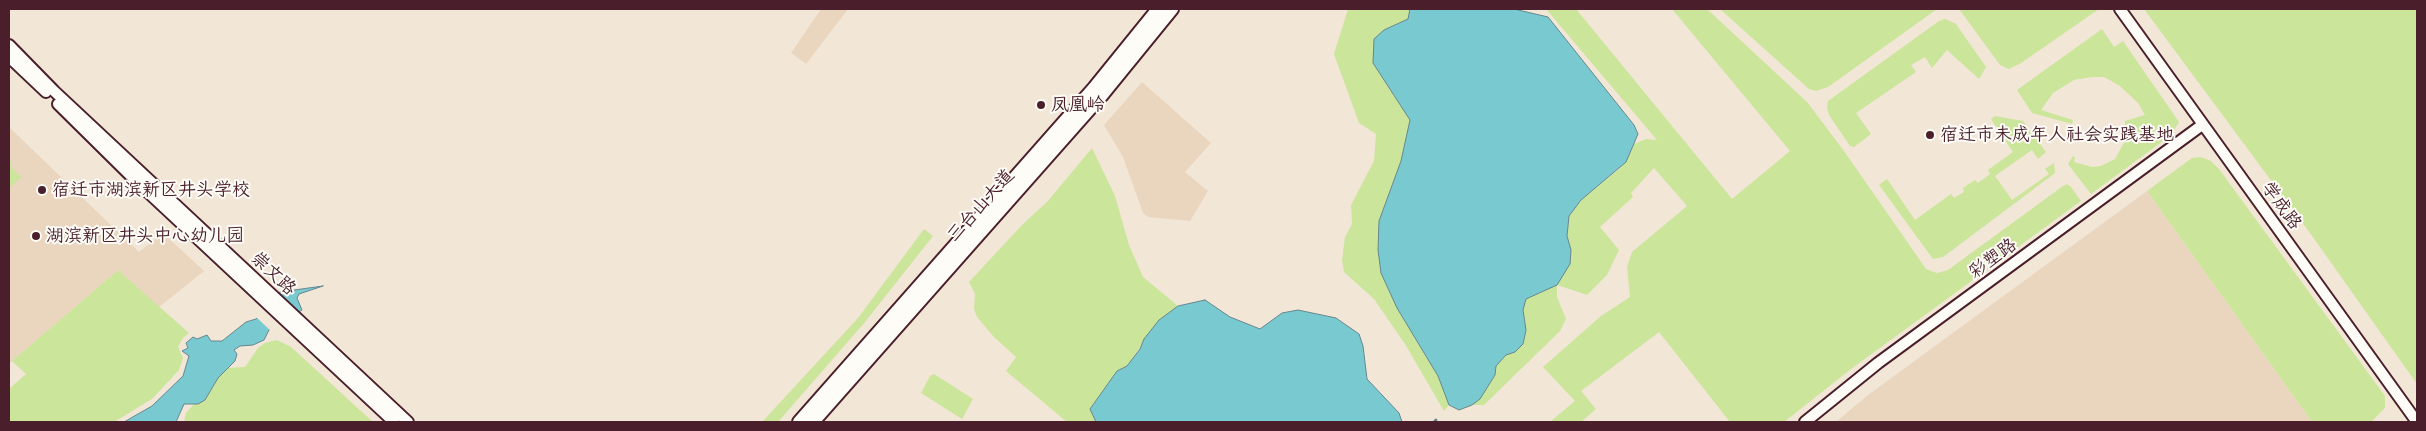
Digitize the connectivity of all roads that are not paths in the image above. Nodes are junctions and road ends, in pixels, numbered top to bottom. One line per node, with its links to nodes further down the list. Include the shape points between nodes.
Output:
1 (1158, 9): 9 (main road, 三台山大道, via 1094,88)
2 (1172, 9): 10 (main road, 三台山大道, via 1102,95)
3 (2120, 9): 6 (street, 学成路)
4 (9, 45): 8 (street, 崇文路, via 60,97)
5 (9, 57): 7 (street, 崇文路, via 138,183)
6 (2202, 125): 11 (street, 彩塑路, via 1878,363); 12 (street, 学成路)
7 (394, 422)
8 (408, 422)
9 (799, 422)
10 (813, 422)
11 (1805, 422)
12 (2417, 422)

